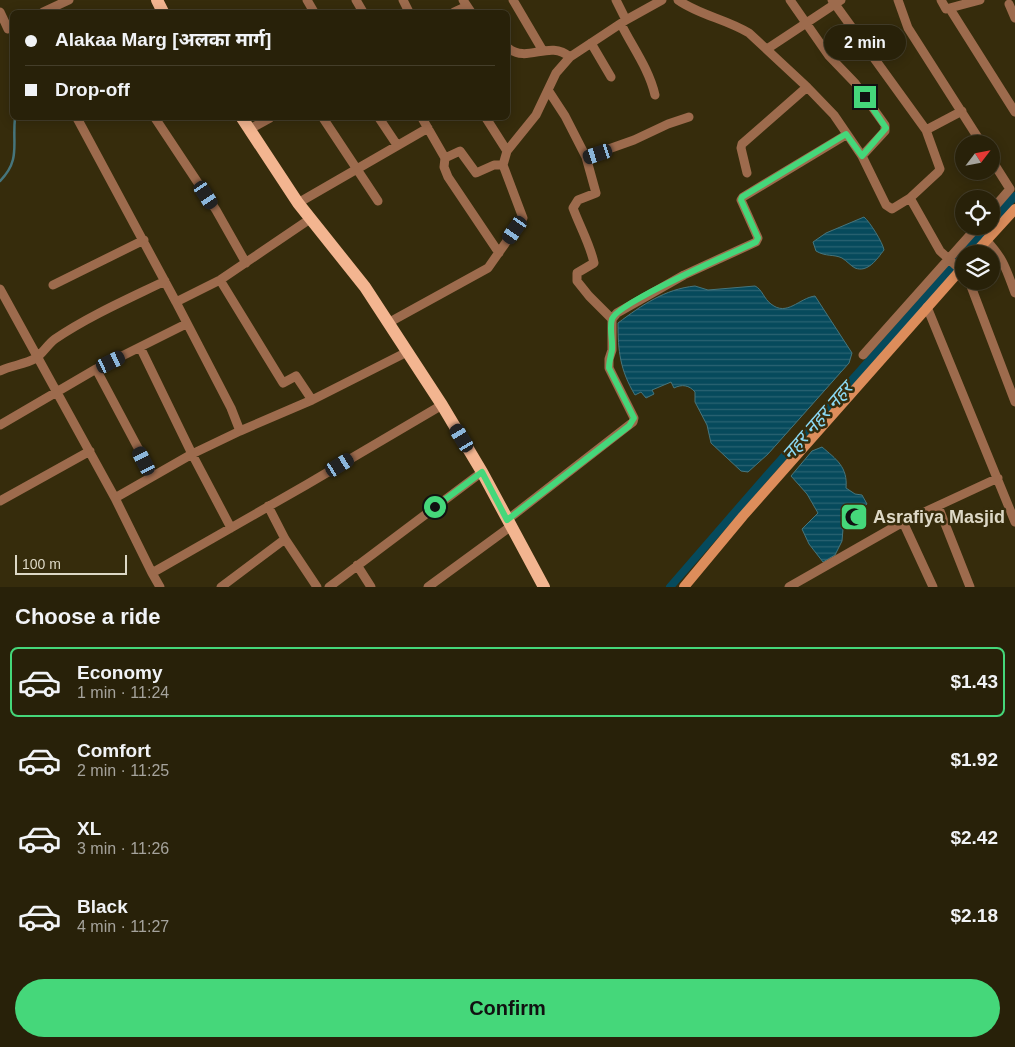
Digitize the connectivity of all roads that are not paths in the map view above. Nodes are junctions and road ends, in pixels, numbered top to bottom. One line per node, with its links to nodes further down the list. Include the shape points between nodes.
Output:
1 (69, 0): 13 (street)
2 (512, 0): 22 (street)
3 (616, 0): 16 (street)
4 (662, 0): 16 (street)
5 (790, 0): 17 (street)
6 (898, 0): 28 (street, via 908,28)
7 (941, 0): 12 (street, via 946,9)
8 (980, 0): 12 (street)
9 (682, 1): 20 (street, via 739,27)
10 (835, 1): 17 (street); 41 (street)
11 (1009, 4): 15 (street)
12 (950, 8): 29 (street)
13 (47, 10)
14 (0, 12): 18 (street)
15 (1015, 18)
16 (623, 22): 19 (street); 27 (street)
17 (805, 23): 20 (street); 46 (street, via 885,126 885,131)
18 (7, 29)
19 (591, 43): 23 (street); 24 (street)
20 (767, 49): 25 (street)
21 (510, 50): 22 (street, via 523,54)
22 (543, 51): 23 (street, via 556,49)
23 (570, 57): 26 (street, via 556,73)
24 (612, 77)
25 (807, 87): 42 (street, via 834,115); 51 (street, via 742,144)
26 (548, 90): 45 (street, via 536,115); 47 (street)
27 (655, 95)
28 (962, 112): 41 (street); 43 (street)
29 (1015, 112)
30 (689, 117): 47 (street)
31 (78, 120): 60 (street)
32 (156, 120): 65 (street, via 216,210)
33 (243, 120): 40 (main road)
34 (266, 120): 40 (street)
35 (324, 120): 50 (street)
36 (380, 120): 44 (street)
37 (423, 120): 39 (street)
38 (487, 120): 45 (street)
39 (428, 128): 44 (street); 48 (street)
40 (250, 129): 56 (main road)
41 (926, 130): 53 (street, via 940,169)
42 (846, 134): 46 (street); 76 (street, via 742,197 758,238 756,242 684,275 631,304)
43 (976, 135)
44 (397, 145): 50 (street)
45 (508, 151): 49 (street)
46 (862, 156): 53 (street, via 886,205 892,209)
47 (586, 157): 76 (street, via 596,193 578,200 573,208 594,263 577,273 577,280)
48 (445, 158): 49 (street, via 460,151 476,173); 63 (street, via 448,177)
49 (503, 164): 63 (street, via 523,218)
50 (357, 168): 55 (street); 56 (street)
51 (747, 173)
52 (1000, 173): 54 (street, via 1010,188)
53 (910, 198): 64 (street, via 940,251)
54 (1000, 200)
55 (378, 201)
56 (298, 203): 58 (main road)
57 (1015, 209): 61 (main road)
58 (310, 219): 65 (street); 77 (main road, via 365,287)
59 (971, 235): 64 (street)
60 (144, 240): 69 (street); 70 (street)
61 (986, 240): 62 (main road); 73 (street, via 1003,261)
62 (982, 245)
63 (499, 253): 77 (street, via 488,268)
64 (950, 260): 66 (street); 81 (street)
65 (246, 263): 68 (street)
66 (955, 264)
67 (955, 277): 75 (main road)
68 (220, 280): 74 (street); 86 (street, via 283,383 296,376)
69 (165, 281): 74 (street); 82 (street, via 72,328 52,340)
70 (53, 285)
71 (0, 289): 82 (street)
72 (972, 290): 87 (street)
73 (1015, 293)
74 (176, 302): 78 (street)
75 (927, 307): 95 (street); 114 (main road)
76 (612, 319): 102 (street, via 609,368 632,412 632,422)
77 (388, 323): 80 (main road)
78 (186, 324): 79 (street); 90 (street)
79 (140, 347): 83 (street); 92 (street)
80 (407, 352): 86 (street); 88 (main road)
81 (863, 355)
82 (37, 357): 84 (street); 85 (street)
83 (96, 369): 85 (street); 94 (street)
84 (0, 371)
85 (57, 392): 89 (street); 91 (street)
86 (312, 400): 90 (street)
87 (1015, 402)
88 (442, 404): 93 (main road); 98 (street)
89 (0, 425)
90 (240, 431): 92 (street)
91 (90, 451): 96 (street); 97 (street)
92 (192, 454): 94 (street); 103 (street)
93 (482, 472): 102 (main road); 105 (street)
94 (152, 476): 96 (street)
95 (998, 478): 99 (street); 101 (street)
96 (116, 498): 106 (street)
97 (0, 501)
98 (268, 506): 103 (street); 104 (street)
99 (938, 506): 100 (street); 117 (street)
100 (903, 522): 115 (street); 116 (street)
101 (1015, 522)
102 (509, 523): 112 (street); 113 (main road)
103 (231, 528): 106 (street)
104 (285, 539): 108 (street); 109 (street)
105 (357, 565): 110 (street); 111 (street)
106 (152, 573): 107 (street)
107 (156, 586)
108 (221, 587)
109 (317, 587)
110 (329, 587)
111 (371, 587)
112 (428, 587)
113 (544, 587)
114 (684, 587)
115 (789, 587)
116 (933, 587)
117 (970, 587)

